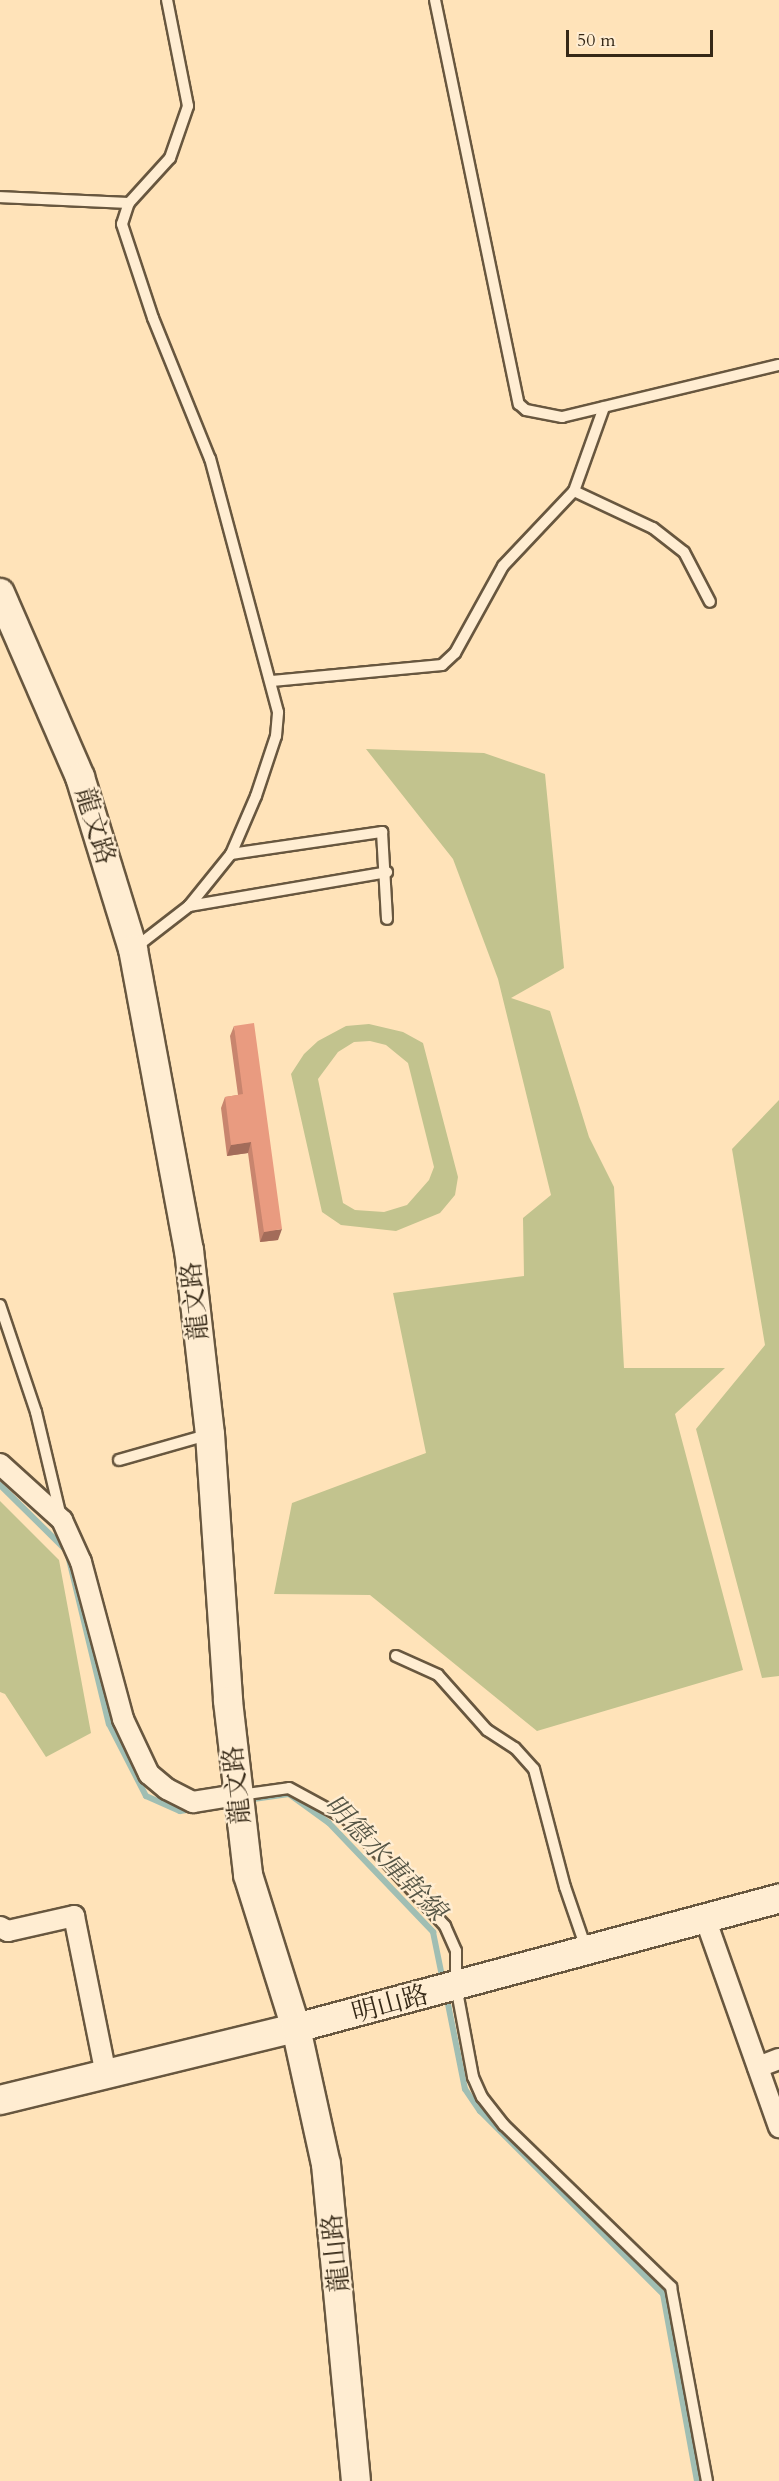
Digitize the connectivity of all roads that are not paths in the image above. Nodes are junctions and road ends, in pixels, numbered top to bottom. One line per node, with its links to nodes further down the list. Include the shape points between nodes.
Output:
1 (166, 0): 4 (lane, via 188,106 170,159)
2 (435, 0): 6 (lane, via 519,404 526,410 562,417)
3 (0, 197): 4 (lane)
4 (129, 204): 10 (lane, via 122,224 129,252 210,459)
5 (779, 365): 6 (lane)
6 (604, 407): 7 (lane)
7 (574, 491): 9 (lane, via 653,528 684,552); 10 (lane, via 503,566 455,653 442,665)
8 (2, 602): 15 (street, 龍文路, via 80,777)
9 (710, 602)
10 (272, 681): 11 (lane, via 278,712 276,736)
11 (231, 854): 12 (lane, via 382,832); 13 (lane)
12 (387, 873): 13 (lane); 14 (lane)
13 (189, 906): 15 (lane)
14 (387, 919)
15 (133, 949): 17 (street, 龍文路, via 189,1250)
16 (0, 1305): 20 (lane, via 36,1412)
17 (210, 1434): 18 (lane); 22 (street, 龍文路)
18 (119, 1460)
19 (0, 1464): 20 (street)
20 (62, 1520): 22 (street, via 81,1562 123,1719 149,1774 193,1802)
21 (396, 1656): 26 (lane, via 438,1675 487,1730 515,1748 534,1769 565,1887)
22 (238, 1801): 27 (lane, via 290,1788 348,1820 445,1926 456,1951); 28 (street, 龍文路, via 248,1875)
23 (779, 1899): 24 (street, 明山路)
24 (705, 1918): 26 (street, 明山路); 30 (street)
25 (0, 1927): 31 (street, via 8,1930 75,1916)
26 (587, 1951): 27 (street, 明山路)
27 (448, 1988): 28 (street, 明山路); 35 (lane, via 482,2097 504,2125 671,2287)
28 (296, 2028): 31 (street, 明山路); 34 (street, 龍山路, via 326,2164)
29 (779, 2059): 30 (street)
30 (758, 2067): 33 (street)
31 (106, 2074): 32 (street, 明山路)
32 (0, 2100)
33 (779, 2127)
34 (356, 2481)
35 (707, 2481)

